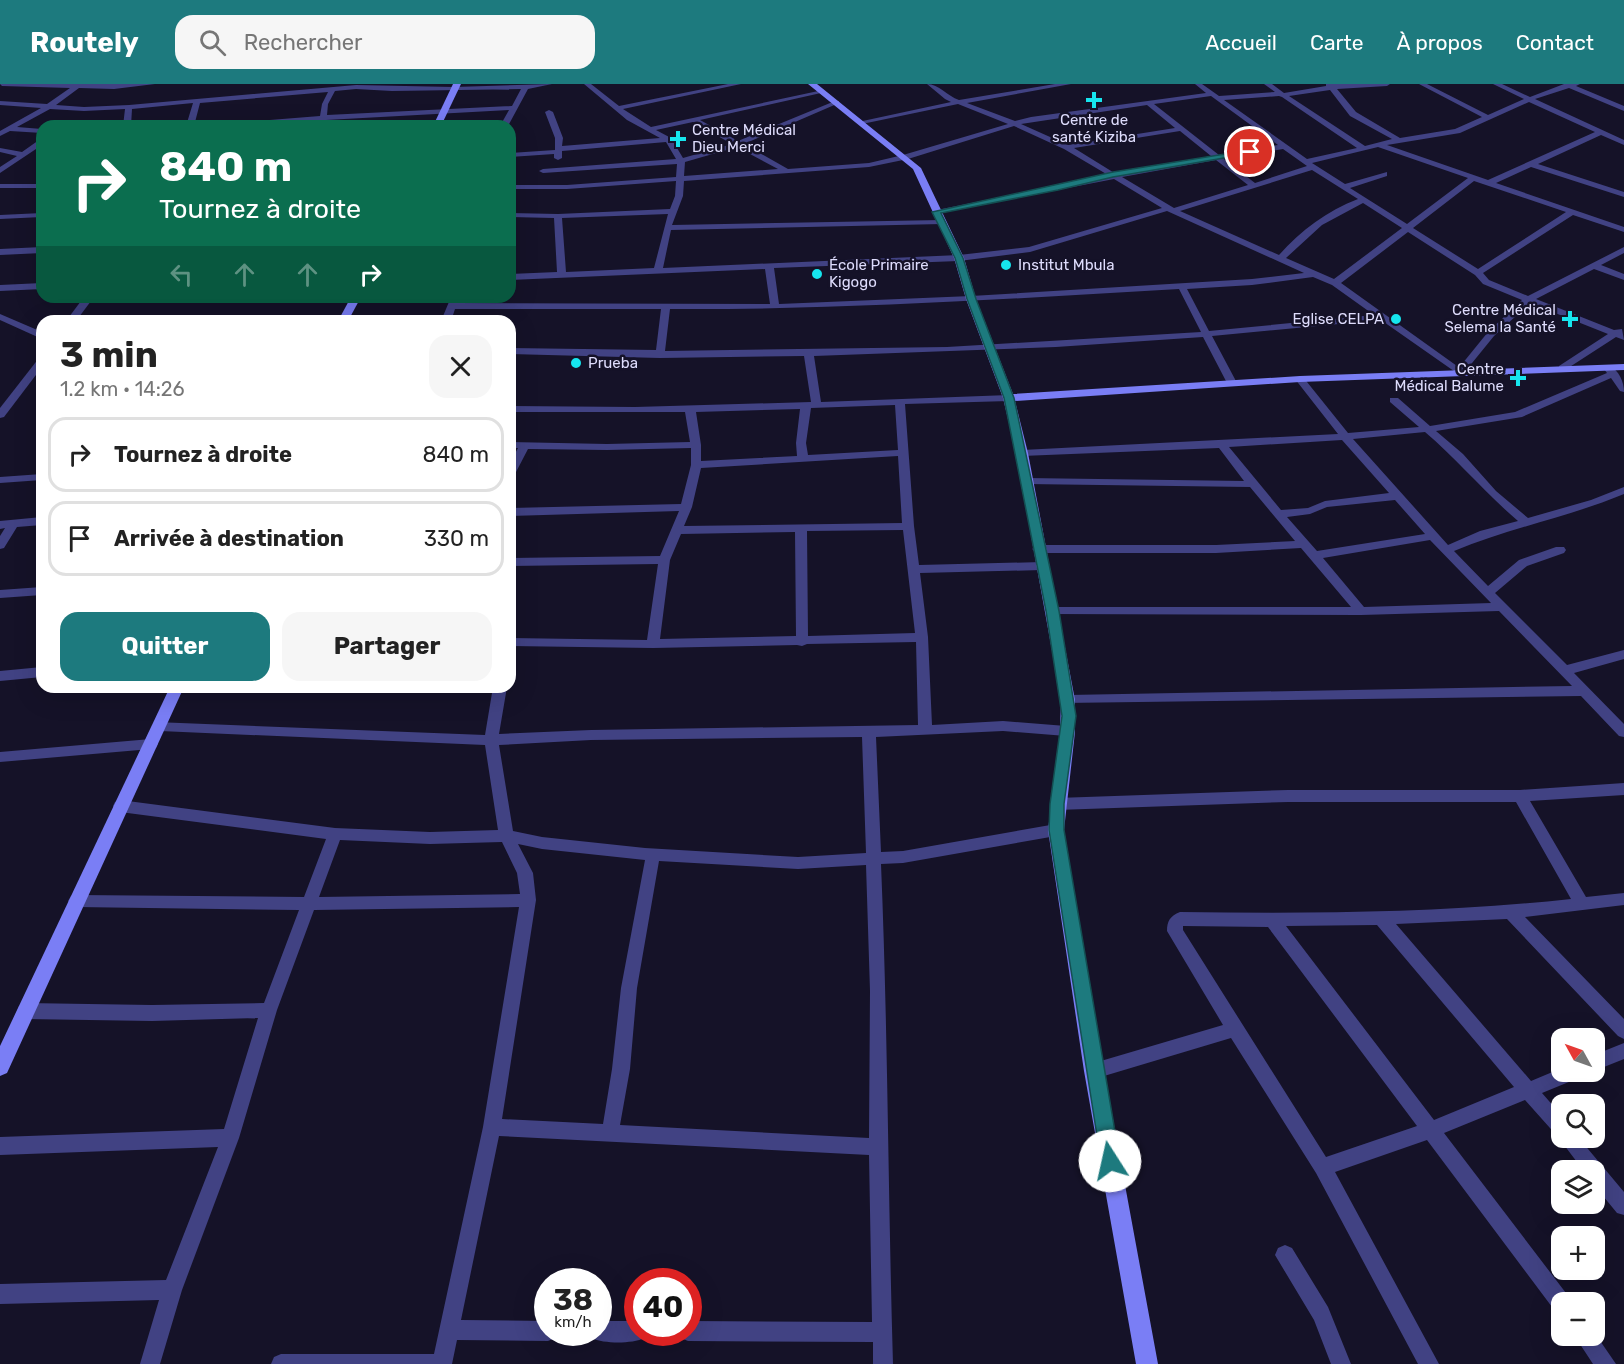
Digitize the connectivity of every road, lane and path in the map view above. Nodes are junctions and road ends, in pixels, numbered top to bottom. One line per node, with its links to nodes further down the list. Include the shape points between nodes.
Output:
1 (2, 84): 15 (street)
2 (152, 84): 19 (street)
3 (549, 84): 20 (street)
4 (587, 84): 33 (street)
5 (738, 84): 33 (street)
6 (930, 84): 27 (street, via 943,96)
7 (1068, 84): 27 (street)
8 (1198, 84): 23 (street)
9 (1267, 84): 22 (street)
10 (1387, 84): 18 (street)
11 (1422, 84): 38 (street)
12 (1496, 84): 24 (street)
13 (504, 85): 16 (street); 20 (street)
14 (1571, 85): 24 (street); 34 (street)
15 (42, 86): 19 (street); 29 (street)
16 (455, 86): 21 (street); 35 (street)
17 (818, 86): 26 (street); 39 (street)
18 (1330, 86): 22 (street); 55 (street, via 1353,114)
19 (76, 87): 30 (street)
20 (526, 87): 32 (street)
21 (333, 88): 25 (street); 37 (street)
22 (1281, 94): 23 (street); 62 (street)
23 (1215, 97): 28 (street); 61 (street)
24 (1528, 99): 38 (street); 52 (street)
25 (197, 100): 31 (street); 41 (street)
26 (837, 102): 46 (street); 57 (street)
27 (959, 102): 46 (street); 47 (street)
28 (1147, 102): 47 (street); 50 (street)
29 (2, 104): 30 (street)
30 (48, 107): 31 (street); 48 (street)
31 (129, 107): 40 (street)
32 (515, 108): 35 (street); 45 (street)
33 (619, 108): 49 (street)
34 (1624, 109)
35 (443, 111): 37 (street); 44 (street)
36 (549, 112): 64 (street, via 558,133)
37 (321, 117): 42 (street); 43 (street)
38 (1489, 118): 55 (street, via 1457,131)
39 (693, 119): 49 (street); 57 (street)
40 (128, 120)
41 (192, 120)
42 (286, 120)
43 (321, 120)
44 (439, 120)
45 (508, 120)
46 (862, 122): 68 (street)
47 (1015, 123): 60 (street); 68 (street)
48 (9, 129): 51 (street); 53 (street)
49 (651, 129): 54 (street)
50 (1182, 129): 60 (street); 67 (street)
51 (36, 131)
52 (1600, 133): 56 (street); 71 (street)
53 (0, 134)
54 (668, 140): 64 (street); 69 (street)
55 (1399, 140): 58 (street)
56 (1624, 143)
57 (739, 144): 69 (street); 76 (street)
58 (1377, 144): 62 (street); 80 (street)
59 (36, 146): 66 (street)
60 (1067, 147): 78 (street)
61 (1283, 147): 67 (street); 70 (street)
62 (1364, 147): 70 (street)
63 (0, 150): 66 (street)
64 (558, 151): 65 (street); 73 (street)
65 (516, 154)
66 (23, 155): 74 (street)
67 (1217, 156): 78 (street); 84 (street)
68 (905, 157): 76 (street, via 869,165); 91 (street, via 921,174)
69 (681, 161): 73 (street); 79 (street)
70 (1305, 162): 72 (street)
71 (1530, 164): 81 (street); 87 (street)
72 (1312, 167): 84 (street); 86 (street)
73 (557, 169): 75 (street)
74 (0, 171)
75 (543, 171)
76 (788, 172): 79 (street)
77 (1384, 174): 86 (street)
78 (1113, 175): 89 (street); 91 (street)
79 (680, 178): 85 (street); 90 (street)
80 (1473, 178): 81 (street); 98 (street)
81 (1489, 183): 92 (street)
82 (0, 186): 83 (street)
83 (36, 186)
84 (1254, 186): 89 (street)
85 (516, 187)
86 (1344, 188): 88 (street)
87 (1624, 195)
88 (1364, 200): 98 (street); 105 (street, via 1332,213)
89 (1171, 209): 104 (street, via 1030,249); 105 (street)
90 (674, 211): 95 (street); 99 (street)
91 (937, 212): 97 (street)
92 (1572, 212): 100 (street); 109 (street)
93 (36, 215): 96 (street)
94 (516, 215): 95 (street)
95 (558, 216): 111 (street)
96 (0, 217)
97 (942, 222): 99 (street); 104 (street)
98 (1409, 227): 109 (street); 114 (street)
99 (667, 228): 108 (street)
100 (1624, 230)
101 (36, 250): 103 (street)
102 (1624, 250): 107 (street)
103 (0, 252)
104 (959, 258): 106 (street); 118 (street)
105 (1281, 258): 110 (street)
106 (769, 265): 108 (street); 122 (street)
107 (1594, 266): 113 (street); 119 (street)
108 (658, 269): 111 (street)
109 (1478, 273): 119 (street, via 1486,282)
110 (1313, 274): 114 (street); 116 (street, via 1285,280)
111 (562, 275): 112 (street)
112 (516, 277)
113 (1624, 277)
114 (1335, 284): 124 (street)
115 (36, 286): 117 (street)
116 (1182, 287): 118 (street); 127 (street)
117 (0, 288)
118 (971, 299): 122 (street); 128 (street)
119 (1527, 300): 126 (street); 136 (street)
120 (476, 303): 121 (street)
121 (666, 307): 122 (street); 131 (street)
122 (775, 307)
123 (0, 317): 125 (street)
124 (1382, 317): 127 (street); 136 (street)
125 (36, 333)
126 (1621, 333): 134 (street)
127 (1206, 334): 128 (street); 138 (street)
128 (988, 346): 130 (street); 142 (street)
129 (516, 351): 131 (street)
130 (809, 354): 131 (street); 145 (street)
131 (660, 355)
132 (1624, 367): 135 (street)
133 (36, 368): 140 (street)
134 (1562, 368): 135 (street); 136 (street)
135 (1610, 370): 139 (street); 149 (street, via 1518,415)
136 (1459, 372): 137 (street)
137 (1300, 379): 138 (street); 150 (street)
138 (1232, 383): 142 (street)
139 (1624, 389)
140 (15, 395): 141 (street); 148 (street)
141 (0, 396)
142 (1009, 398): 144 (street); 156 (street)
143 (1394, 400): 149 (street)
144 (900, 401): 145 (street); 155 (street)
145 (811, 404): 147 (street); 157 (street, via 801,443)
146 (516, 409): 147 (street)
147 (690, 410): 152 (street)
148 (0, 415)
149 (1427, 429): 150 (street); 169 (street)
150 (1346, 438): 153 (street); 165 (street)
151 (516, 445): 154 (street)
152 (696, 445): 154 (street); 159 (street)
153 (1222, 445): 156 (street); 163 (street)
154 (524, 446): 158 (street)
155 (902, 453): 157 (street); 173 (street)
156 (1022, 453): 162 (street)
157 (803, 459): 159 (street)
158 (516, 462)
159 (696, 465): 166 (street)
160 (36, 477): 161 (street)
161 (0, 480)
162 (1026, 481): 163 (street); 182 (street)
163 (1252, 484): 168 (street)
164 (1624, 489): 169 (street, via 1595,502)
165 (1397, 496): 168 (street); 176 (street)
166 (686, 507): 167 (street); 175 (street)
167 (516, 512)
168 (1279, 514): 177 (street)
169 (1525, 521): 179 (street)
170 (36, 522): 171 (street)
171 (13, 524): 172 (street); 178 (street)
172 (0, 525)
173 (908, 526): 174 (street); 185 (street)
174 (801, 528): 175 (street); 194 (street)
175 (678, 530): 183 (street)
176 (1432, 536): 179 (street); 181 (street)
177 (1305, 544): 181 (street); 182 (street)
178 (0, 545)
179 (1446, 550): 187 (street)
180 (1560, 550): 187 (street, via 1523,564)
181 (1316, 555): 191 (street)
182 (1040, 558): 185 (street); 190 (street)
183 (664, 560): 184 (street); 195 (street)
184 (516, 562)
185 (915, 569): 192 (street)
186 (36, 591): 188 (street)
187 (1488, 592): 189 (street)
188 (0, 594)
189 (1502, 607): 191 (street); 197 (street)
190 (1052, 611): 191 (street); 203 (street)
191 (1361, 611)
192 (922, 637): 194 (street); 205 (street)
193 (516, 642): 195 (street)
194 (802, 642): 195 (street)
195 (653, 644)
196 (1624, 654): 197 (street)
197 (1565, 670): 200 (street)
198 (36, 673): 199 (street)
199 (0, 676)
200 (1586, 691): 203 (street); 208 (street)
201 (174, 693): 204 (street)
202 (499, 693): 209 (street)
203 (1068, 700): 206 (street)
204 (160, 726): 209 (street); 210 (street)
205 (925, 730): 206 (street, via 1003,726); 207 (street)
206 (1066, 731): 214 (street)
207 (869, 732): 209 (street, via 581,735); 220 (street)
208 (1624, 732)
209 (491, 740): 218 (street)
210 (151, 744): 211 (street); 215 (street)
211 (0, 757)
212 (1624, 789): 213 (street)
213 (1520, 796): 214 (street, via 1288,796); 224 (street)
214 (1057, 804): 216 (street)
215 (120, 806): 217 (street); 223 (street)
216 (1056, 830): 220 (street); 236 (street)
217 (335, 834): 218 (street); 225 (street)
218 (506, 836): 219 (street); 222 (street, via 525,873)
219 (653, 855): 220 (street, via 798,863); 242 (street, via 629,988)
220 (874, 860): 245 (street)
221 (1624, 899): 224 (street)
222 (528, 900): 225 (street); 240 (street)
223 (76, 901): 225 (street); 229 (street)
224 (1581, 902): 226 (street)
225 (307, 906): 230 (street)
226 (1510, 912): 227 (street); 232 (street)
227 (1381, 918): 228 (street); 238 (street)
228 (1272, 920): 231 (street, via 1180,919 1175,923 1175,931); 241 (street)
229 (25, 1011): 230 (street); 235 (street)
230 (269, 1011): 243 (street)
231 (1234, 1029): 236 (street); 247 (street)
232 (1624, 1031)
233 (1624, 1051): 234 (street)
234 (1605, 1059)
235 (0, 1067)
236 (1094, 1071): 262 (street)
237 (1551, 1081): 238 (street)
238 (1528, 1090): 239 (street); 241 (street)
239 (1551, 1117)
240 (492, 1127): 242 (street); 253 (street)
241 (1430, 1130): 247 (street); 251 (street)
242 (610, 1132): 245 (street)
243 (230, 1138): 244 (street); 250 (street)
244 (0, 1146)
245 (878, 1147): 256 (street)
246 (1576, 1148): 248 (street)
247 (1322, 1167): 264 (street)
248 (1624, 1206)
249 (1284, 1255): 263 (street, via 1321,1314)
250 (172, 1290): 252 (street); 258 (street)
251 (1553, 1292)
252 (0, 1294)
253 (448, 1330): 254 (street); 260 (street)
254 (534, 1331)
255 (702, 1331): 256 (street)
256 (882, 1332): 261 (street)
257 (1592, 1346): 265 (street)
258 (150, 1364)
259 (281, 1364): 260 (street)
260 (442, 1364)
261 (883, 1364)
262 (1147, 1364)
263 (1341, 1364)
264 (1429, 1364)
265 (1606, 1364)

